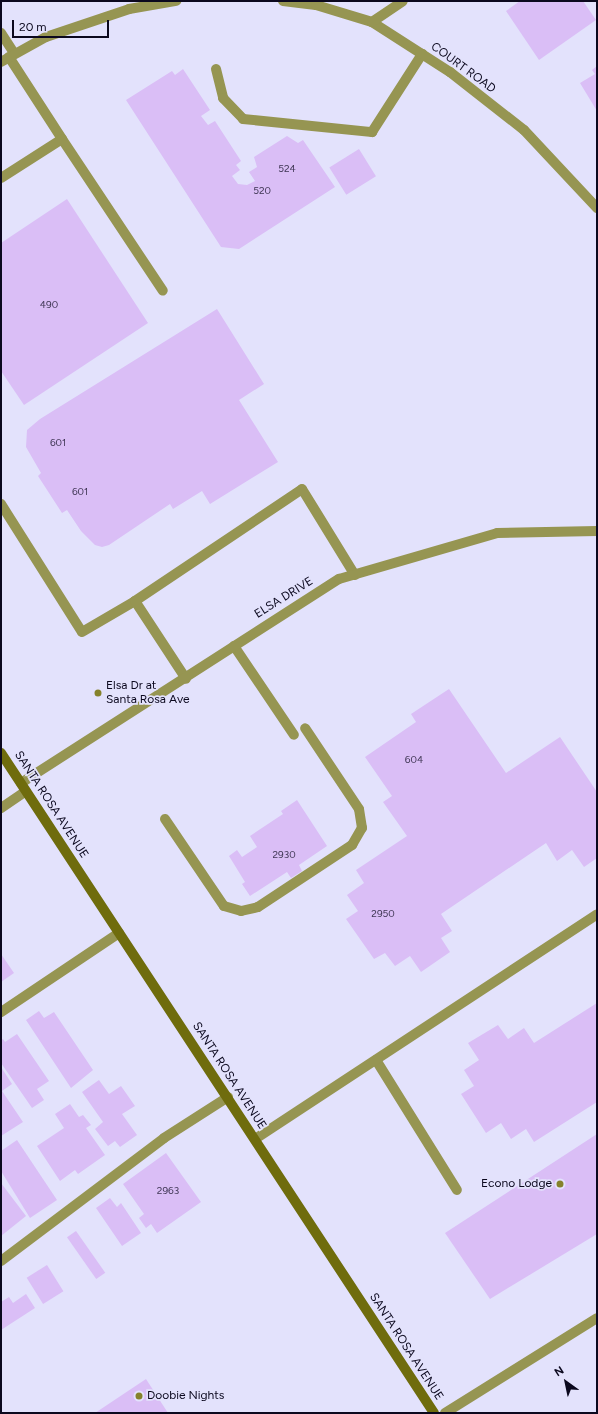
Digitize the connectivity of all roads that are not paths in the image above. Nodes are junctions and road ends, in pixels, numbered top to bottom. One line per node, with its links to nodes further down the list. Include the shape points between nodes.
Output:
1 (176, 1): 4 (street)
2 (283, 1): 5 (street, COURT ROAD, via 316,5)
3 (403, 1): 5 (street)
4 (129, 5): 8 (street, via 46,37)
5 (372, 22): 7 (street, COURT ROAD)
6 (1, 33): 8 (street)
7 (422, 54): 9 (street, via 372,132 243,120 223,98); 12 (street, COURT ROAD, via 450,72 524,130)
8 (8, 57): 10 (street)
9 (216, 69)
10 (62, 139): 11 (street); 13 (street)
11 (1, 178)
12 (597, 208)
13 (162, 290)
14 (1, 504): 17 (street, via 82,632)
15 (597, 531): 16 (street, ELSA DRIVE, via 497,532)
16 (355, 575): 17 (street, via 302,489); 18 (street, ELSA DRIVE, via 339,580)
17 (135, 601): 19 (street)
18 (234, 646): 19 (street, ELSA DRIVE); 21 (street)
19 (186, 679): 23 (street, ELSA DRIVE)
20 (305, 728): 25 (street, via 359,809 362,828 352,845 258,907 241,911 224,906)
21 (294, 735)
22 (1, 753): 23 (main road, SANTA ROSA AVENUE)
23 (24, 787): 24 (street, ELSA DRIVE); 27 (main road, SANTA ROSA AVENUE)
24 (1, 808)
25 (165, 819)
26 (597, 914): 29 (street)
27 (119, 933): 28 (street); 30 (main road, SANTA ROSA AVENUE)
28 (1, 1012)
29 (376, 1060): 31 (street); 32 (street)
30 (228, 1097): 31 (main road, SANTA ROSA AVENUE); 33 (street, via 164,1138)
31 (255, 1139): 35 (main road, SANTA ROSA AVENUE)
32 (457, 1190)
33 (1, 1261)
34 (597, 1318): 36 (street)
35 (434, 1413)
36 (445, 1413)

